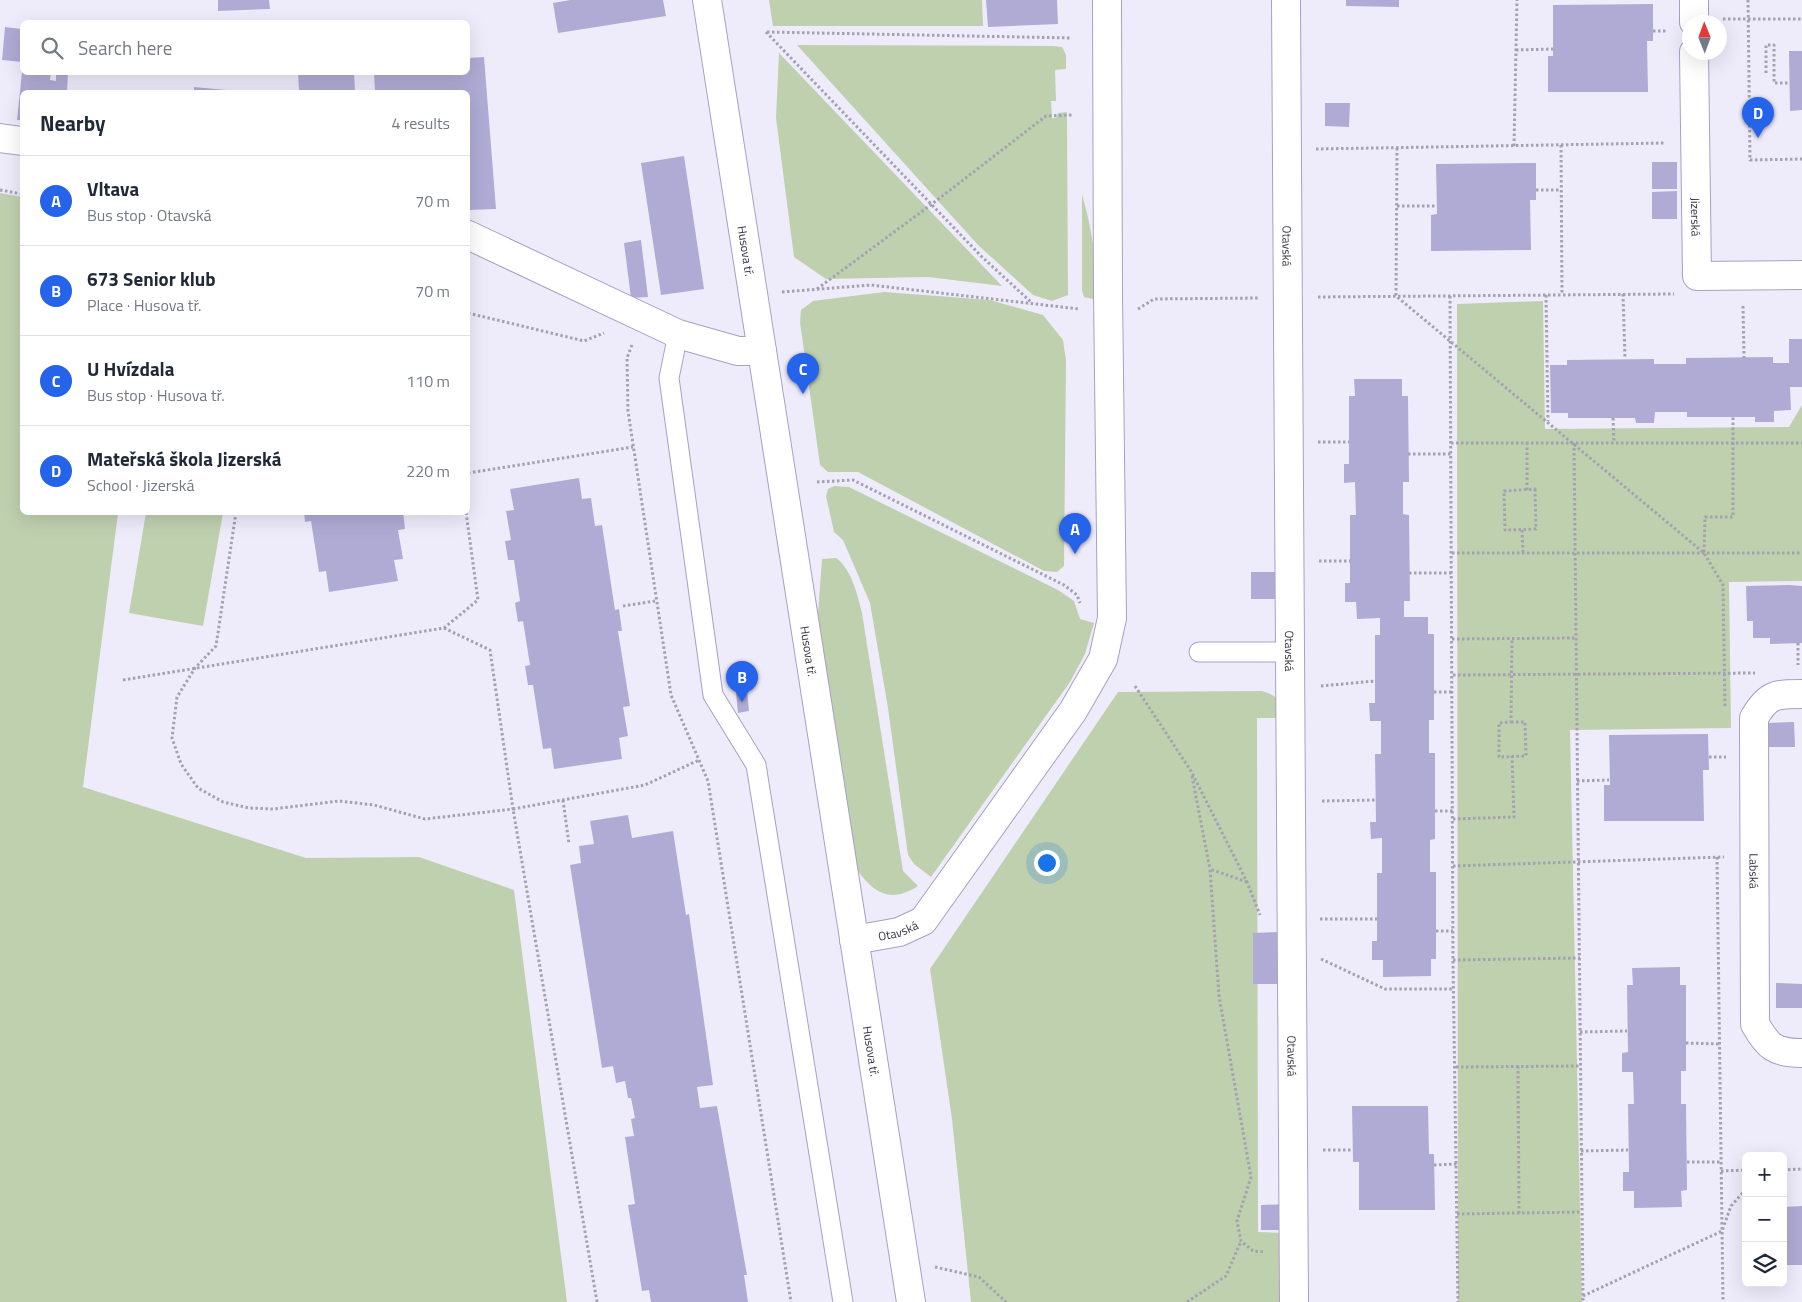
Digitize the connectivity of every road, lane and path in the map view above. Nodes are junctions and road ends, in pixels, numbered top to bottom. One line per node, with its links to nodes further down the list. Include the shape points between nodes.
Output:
1 (707, 0): 38 (street, Husova tř.)
2 (1108, 0): 46 (street, Otavská)
3 (1286, 0): 24 (street, Otavská)
4 (1516, 0): 13 (path)
5 (1694, 0): 7 (street)
6 (1748, 0): 10 (path)
7 (1701, 15)
8 (1802, 19): 10 (path)
9 (1727, 20): 10 (path)
10 (1748, 20): 25 (path, via 1750,160)
11 (1072, 38): 30 (path, via 766,32)
12 (1553, 49): 13 (path)
13 (1516, 50): 22 (path)
14 (1694, 60): 20 (street, Jizerská)
15 (1766, 73): 16 (path, via 1766,45 1774,45 1774,83)
16 (1790, 83)
17 (1072, 115): 30 (path, via 1046,116)
18 (0, 138): 19 (street)
19 (20, 141)
20 (1695, 143): 21 (path); 34 (street, Jizerská, via 1697,276)
21 (1561, 145): 22 (path); 28 (path)
22 (1514, 146): 23 (path)
23 (1396, 148): 24 (path); 31 (path)
24 (1287, 149): 43 (street, Otavská)
25 (1802, 159)
26 (0, 190): 29 (path)
27 (1536, 190): 28 (path)
28 (1561, 190): 40 (path)
29 (20, 194)
30 (932, 204): 35 (path); 45 (path)
31 (1396, 206): 32 (path); 41 (path)
32 (1437, 206)
33 (470, 237): 48 (street)
34 (1802, 274)
35 (816, 290): 38 (path); 45 (path, via 871,285)
36 (1623, 294): 37 (path); 40 (path); 54 (path)
37 (1683, 294)
38 (753, 295): 52 (street, Husova tř.)
39 (1546, 295): 40 (path); 42 (path); 57 (path)
40 (1562, 295)
41 (1396, 296): 42 (path); 43 (path); 51 (path)
42 (1450, 296): 51 (path)
43 (1288, 298): 46 (path, via 1154,299 1137,309); 93 (street, Otavská)
44 (1743, 302): 53 (path)
45 (1032, 303): 46 (path, via 1073,309)
46 (1108, 309): 134 (street, Otavská, via 1112,618 1103,659 1073,712 923,920 898,932)
47 (470, 313): 49 (path, via 584,341)
48 (642, 319): 50 (street); 66 (path, via 627,358 628,412)
49 (608, 332)
50 (678, 334): 52 (street, via 738,351); 170 (lane, via 670,378 713,695 756,765)
51 (1450, 340): 57 (path); 60 (path)
52 (762, 351): 134 (street, Husova tř.)
53 (1744, 358)
54 (1626, 359)
55 (1733, 417): 64 (path)
56 (1613, 418): 63 (path)
57 (1548, 422): 62 (path)
58 (1313, 442): 59 (path)
59 (1349, 442)
60 (1451, 443): 61 (path); 68 (path)
61 (1527, 443): 62 (path); 71 (path)
62 (1574, 443): 63 (path); 77 (path); 78 (path)
63 (1614, 443): 64 (path)
64 (1733, 443): 65 (path); 78 (path, via 1733,516 1705,517)
65 (1802, 443)
66 (633, 447): 69 (path); 85 (path)
67 (1408, 454): 68 (path)
68 (1451, 454): 75 (path)
69 (470, 473)
70 (817, 482): 84 (path, via 854,480)
71 (1527, 490): 74 (path, via 1535,489 1536,529); 74 (path, via 1504,491 1505,530)
72 (236, 515): 94 (path, via 216,646)
73 (466, 515): 87 (path, via 478,600)
74 (1522, 530): 76 (path)
75 (1452, 553): 76 (path); 83 (path)
76 (1523, 553): 77 (path)
77 (1575, 553): 78 (path); 90 (path)
78 (1704, 553): 79 (path); 95 (path, via 1723,585)
79 (1802, 553)
80 (1314, 561): 81 (path)
81 (1350, 561)
82 (1410, 573): 83 (path)
83 (1452, 573): 88 (path)
84 (1064, 585)
85 (656, 601): 86 (path); 111 (path, via 670,695)
86 (623, 606)
87 (444, 628): 94 (path); 118 (path, via 490,650)
88 (1452, 638): 89 (path); 98 (path)
89 (1512, 638): 90 (path); 99 (path)
90 (1576, 638): 97 (path)
91 (1798, 644): 102 (path)
92 (1199, 652): 93 (lane)
93 (1290, 652): 104 (street, Otavská)
94 (196, 668): 100 (path); 118 (path, via 177,697 172,738 181,764 198,788 222,802 273,809 339,801 374,805 425,819)
95 (1724, 673): 96 (path); 97 (path)
96 (1762, 673)
97 (1576, 674): 99 (path); 114 (path)
98 (1453, 675): 99 (path); 106 (path)
99 (1512, 675): 107 (path)
100 (123, 680)
101 (1375, 681): 104 (path)
102 (1800, 683): 123 (street, Labská, via 1764,701 1754,718)
103 (1135, 686): 112 (path)
104 (1290, 687): 133 (street, Otavská)
105 (1434, 692): 106 (path)
106 (1453, 692): 120 (path)
107 (1512, 722): 108 (path, via 1499,723 1499,757); 108 (path, via 1525,722 1526,756)
108 (1512, 756): 121 (path, via 1514,817)
109 (1709, 757): 110 (path)
110 (1726, 757)
111 (699, 760): 115 (path, via 645,785); 169 (path, via 708,781)
112 (1191, 771): 127 (path); 128 (path)
113 (1609, 780): 114 (path)
114 (1577, 781): 125 (path)
115 (563, 800): 118 (path); 122 (path)
116 (1376, 800): 117 (path)
117 (1316, 801)
118 (513, 808): 168 (path)
119 (1435, 811): 120 (path)
120 (1453, 812): 121 (path)
121 (1453, 819): 126 (path)
122 (569, 844)
123 (1755, 856): 124 (path); 143 (street, Labská, via 1755,1024 1765,1041 1783,1053)
124 (1717, 857): 125 (path); 142 (path)
125 (1578, 860): 126 (path); 136 (path)
126 (1453, 866): 131 (path)
127 (1210, 869): 128 (path); 164 (path, via 1219,996 1251,1177 1237,1221)
128 (1247, 882): 133 (path, via 1262,919)
129 (1317, 919): 130 (path)
130 (1377, 919)
131 (1452, 931): 132 (path); 137 (path)
132 (1436, 932)
133 (1293, 933): 165 (street, Otavská)
134 (854, 940): 166 (street, Husova tř.)
135 (1317, 957): 138 (path, via 1385,989)
136 (1580, 958): 137 (path); 140 (path)
137 (1453, 960): 138 (path)
138 (1454, 989): 146 (path)
139 (1627, 1031): 140 (path)
140 (1580, 1032): 145 (path)
141 (1686, 1043): 142 (path)
142 (1720, 1044): 152 (path)
143 (1802, 1053)
144 (1518, 1066): 145 (path); 146 (path); 161 (path)
145 (1580, 1066): 149 (path)
146 (1456, 1067): 153 (path)
147 (1319, 1150): 148 (path)
148 (1353, 1150)
149 (1581, 1150): 150 (path); 160 (path)
150 (1628, 1150)
151 (1687, 1162): 152 (path)
152 (1721, 1162): 156 (path)
153 (1457, 1164): 154 (path); 162 (path)
154 (1434, 1165)
155 (1802, 1169): 158 (path)
156 (1721, 1170): 157 (path); 163 (path)
157 (1742, 1170)
158 (1787, 1170)
159 (1742, 1194): 163 (path, via 1731,1206)
160 (1582, 1212): 161 (path); 167 (path)
161 (1519, 1213): 162 (path)
162 (1457, 1214): 175 (path)
163 (1722, 1231): 167 (path); 177 (path)
164 (1241, 1241): 165 (path, via 1253,1251); 173 (path, via 1226,1276)
165 (1293, 1254): 174 (street, Otavská)
166 (904, 1259): 171 (street, Husova tř.); 172 (path, via 979,1277)
167 (1583, 1296): 176 (path)
168 (597, 1302)
169 (791, 1302)
170 (843, 1302)
171 (911, 1302)
172 (1006, 1302)
173 (1187, 1302)
174 (1294, 1302)
175 (1458, 1302)
176 (1583, 1302)
177 (1723, 1302)

